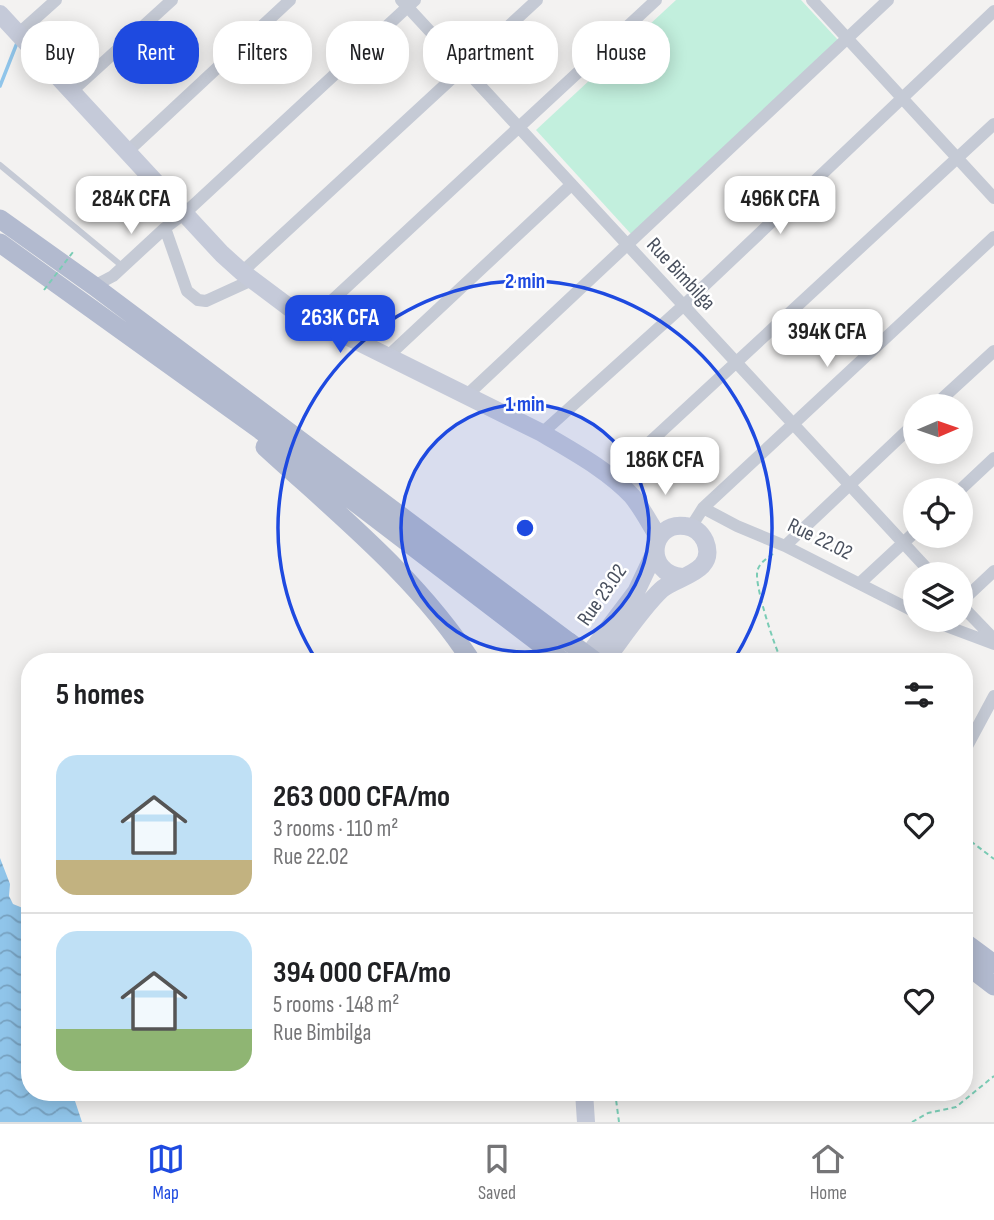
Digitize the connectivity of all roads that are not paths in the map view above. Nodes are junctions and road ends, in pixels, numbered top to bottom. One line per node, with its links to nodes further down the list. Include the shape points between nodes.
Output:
1 (56, 0): 13 (street)
2 (172, 0): 17 (street)
3 (290, 0): 21 (street)
4 (537, 0): 12 (street)
5 (656, 0): 20 (street)
6 (812, 0): 14 (street)
7 (888, 0): 14 (street)
8 (408, 2): 11 (street, Rue Bimbilga); 26 (street)
9 (994, 11): 18 (street)
10 (0, 15): 13 (street)
11 (424, 21)
12 (515, 21)
13 (18, 34): 17 (street)
14 (847, 38): 18 (street); 31 (street)
15 (448, 84): 33 (street)
16 (478, 84): 20 (street, Rue Bimbilga)
17 (72, 91): 21 (street)
18 (901, 97): 22 (street); 35 (street)
19 (994, 124): 22 (street)
20 (518, 127): 24 (street, Rue Bimbilga); 36 (street)
21 (128, 151): 26 (street)
22 (957, 159): 25 (street); 39 (street)
23 (0, 165): 32 (lane)
24 (571, 185): 31 (street, Rue Bimbilga); 38 (street)
25 (994, 198)
26 (185, 213): 28 (street); 33 (street)
27 (5, 221): 34 (main road)
28 (165, 228): 32 (street); 33 (street, via 191,296 206,301)
29 (994, 237): 43 (street)
30 (0, 243): 40 (main road)
31 (627, 245): 35 (street, Rue Bimbilga); 42 (street)
32 (122, 266): 34 (street)
33 (247, 276): 36 (street)
34 (94, 286): 65 (main road)
35 (684, 305): 39 (street, Rue Bimbilga); 44 (street)
36 (312, 319): 38 (street)
37 (994, 351): 41 (street)
38 (387, 357): 42 (street)
39 (736, 362): 43 (street, Rue Bimbilga); 47 (street)
40 (189, 378): 64 (main road, via 404,575); 65 (main road)
41 (947, 394)
42 (466, 396): 44 (street)
43 (793, 423): 49 (street, Rue Bimbilga); 50 (street)
44 (542, 433): 47 (street, Rue 23.02)
45 (903, 434): 49 (street)
46 (994, 458): 48 (street)
47 (611, 478): 51 (street, Rue 23.02)
48 (973, 478)
49 (849, 484): 52 (street, Rue Bimbilga); 53 (street)
50 (703, 509): 51 (street); 53 (street, Rue 22.02)
51 (670, 536): 57 (street, Rue 23.02, via 657,560 666,572); 57 (street, Rue 23.02, via 704,538 706,556 698,571); 66 (street, Rue 23.02, via 636,592)
52 (903, 543): 58 (street)
53 (785, 546): 58 (street, Rue 22.02)
54 (908, 548): 55 (street, Rue Bimbilga)
55 (921, 562)
56 (994, 571): 59 (street)
57 (682, 577): 67 (street, Rue 23.02, via 661,590)
58 (860, 583): 60 (street, Rue 22.02)
59 (973, 592)
60 (903, 606)
61 (973, 617): 63 (street)
62 (968, 632): 63 (street)
63 (994, 641)
64 (467, 653)
65 (564, 653)
66 (590, 653)
67 (611, 653)
68 (994, 696): 69 (street)
69 (973, 735)
70 (973, 954): 72 (main road)
71 (973, 969): 72 (main road)
72 (991, 977)
73 (585, 1101): 74 (street)
74 (586, 1122)

